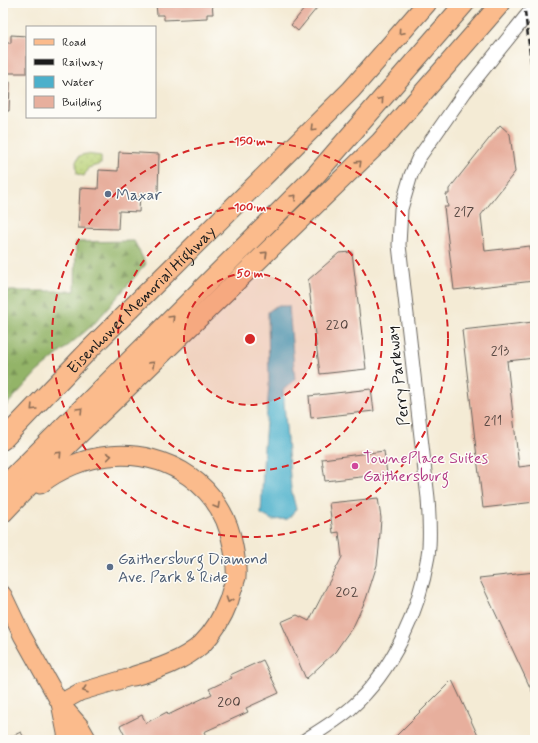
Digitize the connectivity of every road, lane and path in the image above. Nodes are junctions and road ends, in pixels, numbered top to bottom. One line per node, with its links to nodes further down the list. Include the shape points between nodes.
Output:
1 (427, 3): 5 (highway, Eisenhower Memorial Highway, one-way to 5, via 351,90 90,349)
2 (465, 3): 6 (highway, one-way to 2, via 314,177)
3 (501, 3): 7 (highway, one-way to 3, via 65,448 382,141)
4 (535, 5): 13 (street, Perry Parkway, via 465,92 418,159 411,175 401,209 399,244 428,498 428,555 417,605 394,656 367,692 351,708)
5 (3, 440)
6 (3, 487)
7 (3, 514): 9 (highway, one-way to 9, via 46,479 70,466 89,459 117,455 145,456 162,461 192,477 213,499 228,526 236,562 236,576 225,611 202,644 164,667)
8 (3, 594): 10 (main road, via 22,635)
9 (134, 676): 10 (main road, one-way to 10, via 80,692)
10 (60, 703): 11 (main road, via 66,734); 12 (main road, via 80,726)
11 (70, 740)
12 (88, 740)
13 (305, 740)

